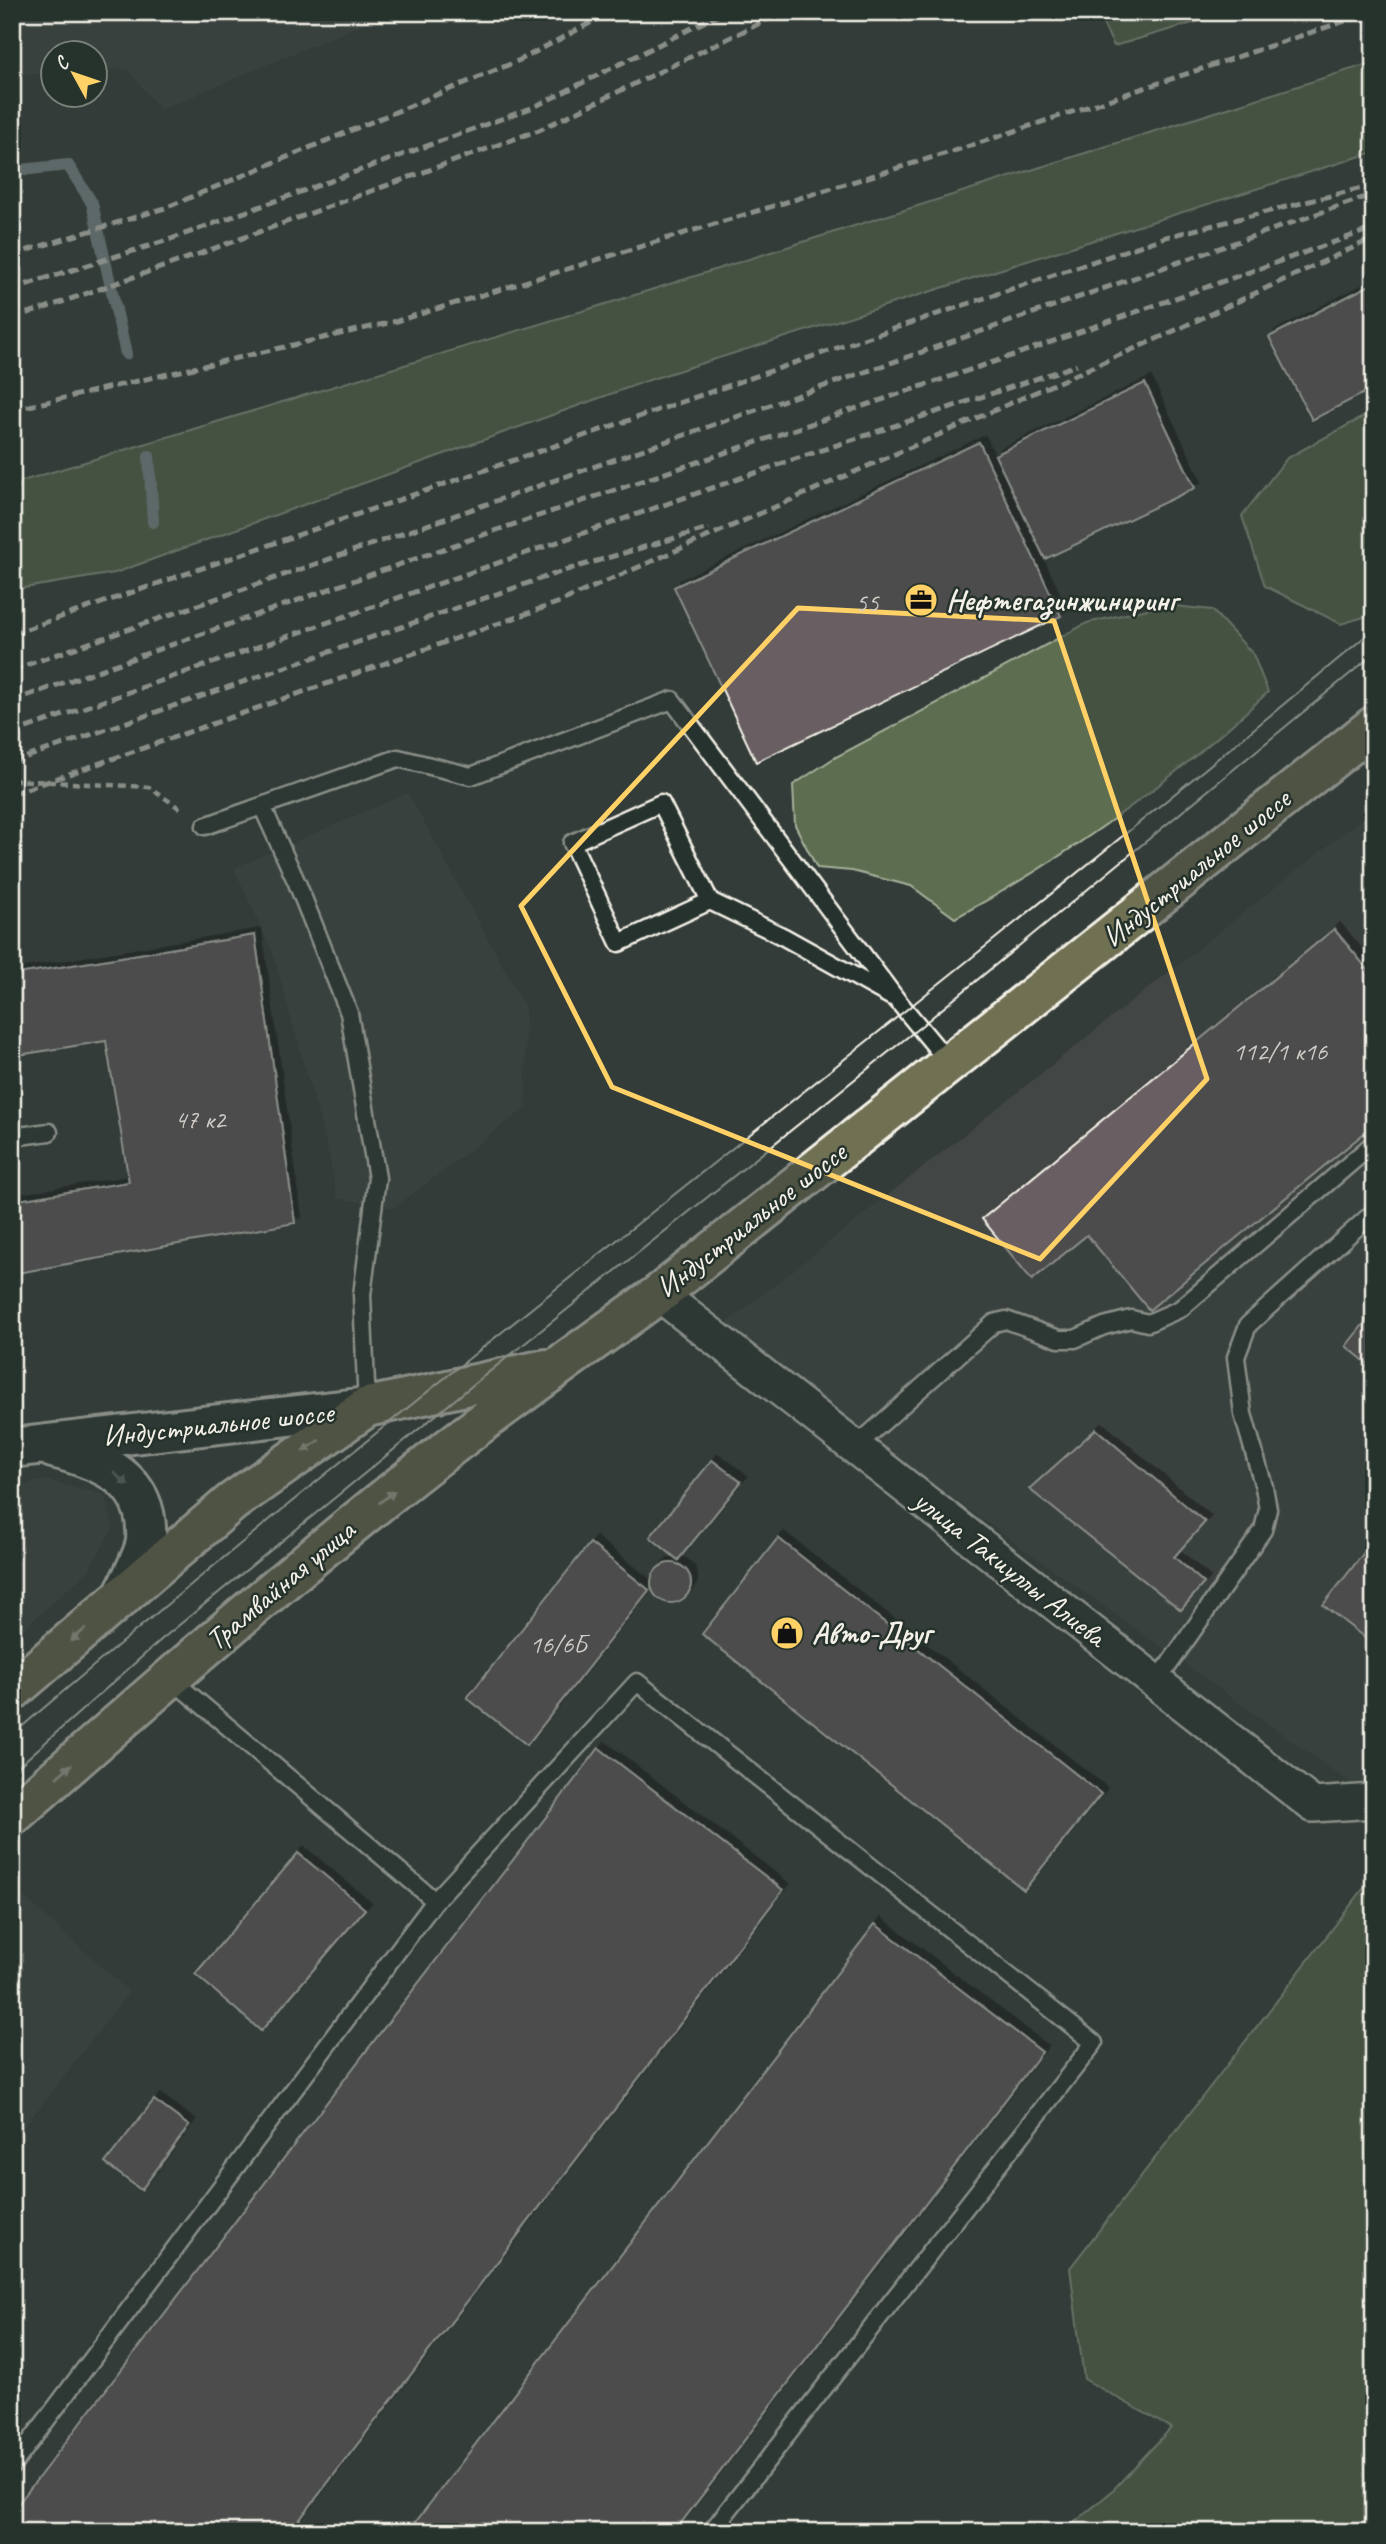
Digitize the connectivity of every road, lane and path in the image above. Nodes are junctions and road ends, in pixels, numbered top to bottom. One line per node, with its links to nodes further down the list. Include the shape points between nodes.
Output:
1 (1374, 726): 7 (main road, Индустриальное шоссе)
2 (12, 780): 4 (path, via 149,787)
3 (262, 806): 4 (lane); 6 (lane, via 398,758 471,776 672,700); 14 (lane, via 349,1013 377,1178 362,1295)
4 (205, 826)
5 (710, 901): 5 (lane, via 661,803 572,843 619,943); 6 (lane)
6 (897, 1000): 7 (lane)
7 (950, 1064): 12 (main road, Индустриальное шоссе)
8 (49, 1132): 9 (lane)
9 (12, 1137)
10 (1374, 1143): 16 (lane, via 1180,1309 1148,1323 1131,1319 1075,1339 1059,1339 1006,1320 994,1323)
11 (1374, 1212): 19 (lane, via 1248,1325 1236,1357 1243,1414 1268,1509 1263,1530)
12 (659, 1294): 13 (main road, Индустриальное шоссе); 16 (street, улица Такиуллы Алиева)
13 (558, 1366): 14 (main road, Индустриальное шоссе); 18 (main road, Трамвайная улица, one-way to 13, via 375,1506)
14 (367, 1407): 15 (street, Индустриальное шоссе); 17 (main road, one-way to 17, via 232,1502)
15 (25, 1446): 17 (street, one-way to 17, via 89,1457 124,1479 142,1502 146,1543)
16 (855, 1447): 19 (street, улица Такиуллы Алиева)
17 (122, 1597): 20 (main road, one-way to 20)
18 (170, 1678): 22 (main road, Трамвайная улица, one-way to 18); 23 (lane)
19 (1156, 1683): 21 (street, улица Такиуллы Алиева, via 1313,1805)
20 (12, 1691)
21 (1374, 1801)
22 (12, 1816)
23 (435, 1901): 24 (lane); 25 (lane, via 637,1682 1094,2043)
24 (12, 2466)
25 (711, 2532)

